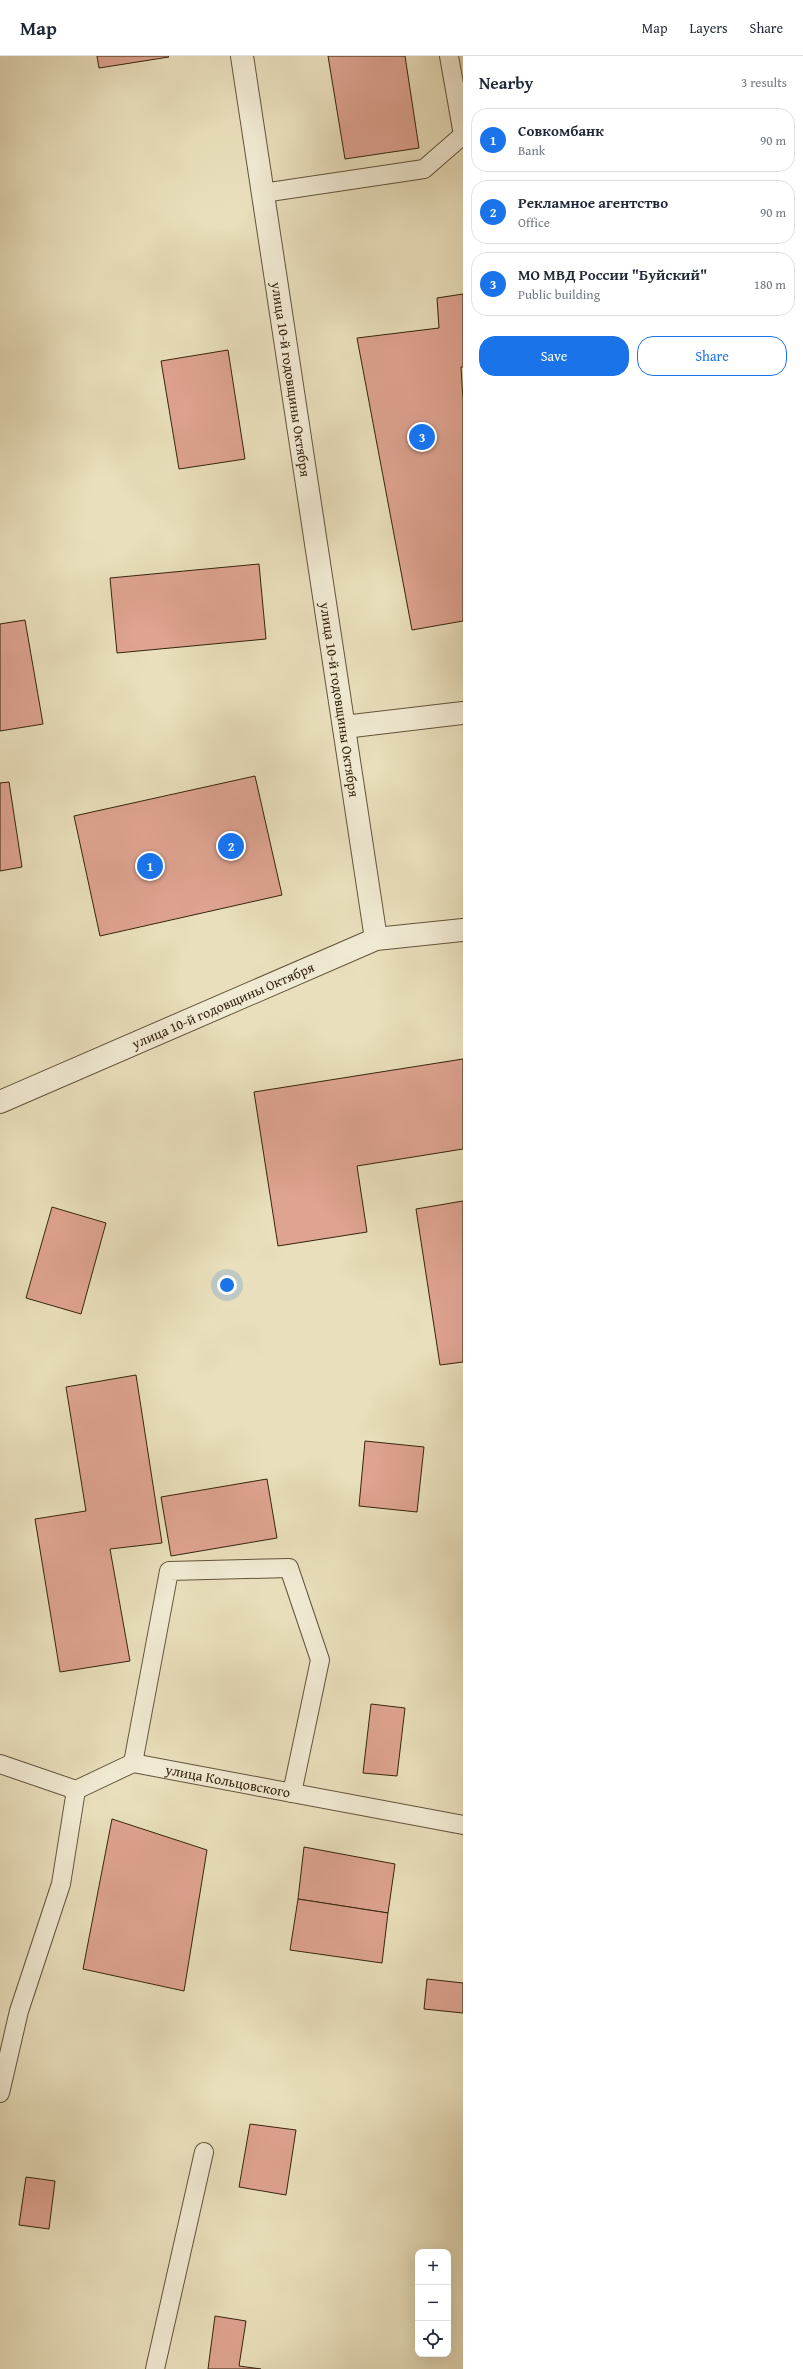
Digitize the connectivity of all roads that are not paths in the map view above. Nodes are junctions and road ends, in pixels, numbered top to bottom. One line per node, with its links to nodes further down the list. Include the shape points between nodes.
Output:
1 (242, 56): 3 (street, улица 10-й годовщины Октября)
2 (449, 56): 3 (lane, via 463,135 424,169)
3 (263, 193): 5 (street, улица 10-й годовщины Октября)
4 (463, 713): 5 (street)
5 (344, 727): 7 (street, улица 10-й годовщины Октября)
6 (463, 930): 7 (street)
7 (376, 938): 8 (street, улица 10-й годовщины Октября)
8 (0, 1102)
9 (133, 1763): 11 (lane); 12 (lane, улица Кольцовского); 12 (lane, via 169,1571 289,1568 320,1660)
10 (0, 1764): 11 (lane)
11 (76, 1790): 14 (lane, via 60,1884 19,2010)
12 (292, 1793): 13 (lane, улица Кольцовского)
13 (463, 1825)
14 (0, 2093)
15 (204, 2152): 16 (lane)
16 (155, 2369)

